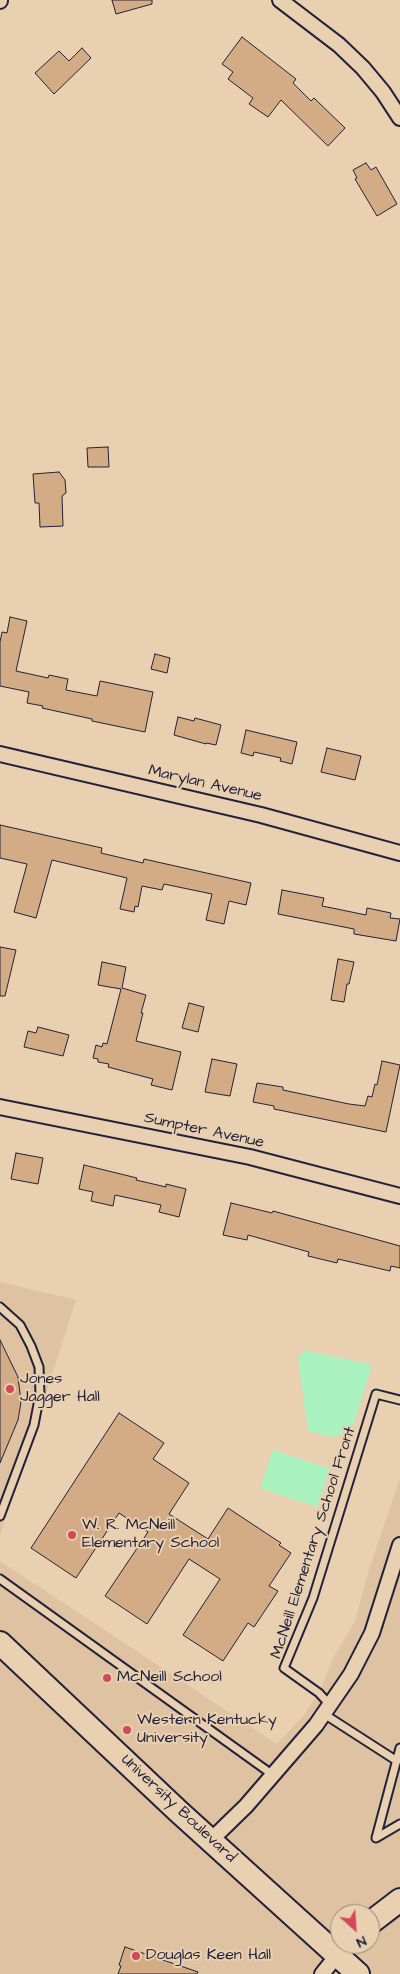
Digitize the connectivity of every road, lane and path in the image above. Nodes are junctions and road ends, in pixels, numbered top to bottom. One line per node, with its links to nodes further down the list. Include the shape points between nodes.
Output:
1 (280, 0): 2 (street, via 339,45 363,68)
2 (400, 118)
3 (0, 754): 4 (street, Marylan Avenue, via 261,815)
4 (400, 852)
5 (0, 1106): 6 (street, Sumpter Avenue, via 250,1157)
6 (400, 1196)
7 (0, 1307): 9 (lane, via 20,1325 31,1346 39,1367 40,1394 34,1425)
8 (400, 1400): 13 (lane, McNeill Elementary School Front, via 376,1394 313,1598 284,1668 319,1693)
9 (0, 1516)
10 (400, 1545): 13 (street, via 372,1633 351,1674)
11 (0, 1579): 16 (lane)
12 (0, 1643): 18 (main road, University Boulevard)
13 (327, 1710): 15 (lane); 16 (street)
14 (400, 1748): 15 (lane)
15 (397, 1760): 17 (lane, via 376,1838)
16 (273, 1775): 18 (street)
17 (400, 1824)
18 (212, 1840): 21 (main road, University Boulevard)
19 (400, 1900): 20 (main road)
20 (380, 1915)
21 (330, 1938)
22 (339, 1954): 24 (street)
23 (346, 1954): 25 (main road, University Boulevard)
24 (322, 1974)
25 (358, 1974)

